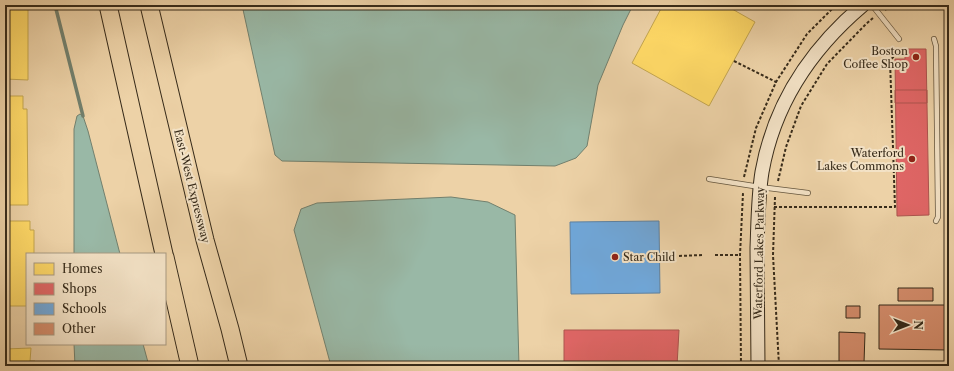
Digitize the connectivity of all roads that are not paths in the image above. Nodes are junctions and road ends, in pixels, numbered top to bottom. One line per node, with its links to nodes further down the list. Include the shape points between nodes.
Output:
1 (108, 5): 11 (highway)
2 (149, 5): 14 (highway, East-West Expressway, via 205,240)
3 (863, 5): 8 (street, Waterford Lakes Parkway, via 823,44 797,80 773,132)
4 (872, 5): 5 (lane)
5 (899, 39)
6 (934, 39): 10 (lane, via 938,211)
7 (709, 179): 8 (lane)
8 (760, 187): 9 (lane); 15 (street, Waterford Lakes Parkway, via 757,264)
9 (808, 193)
10 (936, 221)
11 (165, 253)
12 (166, 259): 13 (highway)
13 (190, 366)
14 (239, 366)
15 (758, 366)

